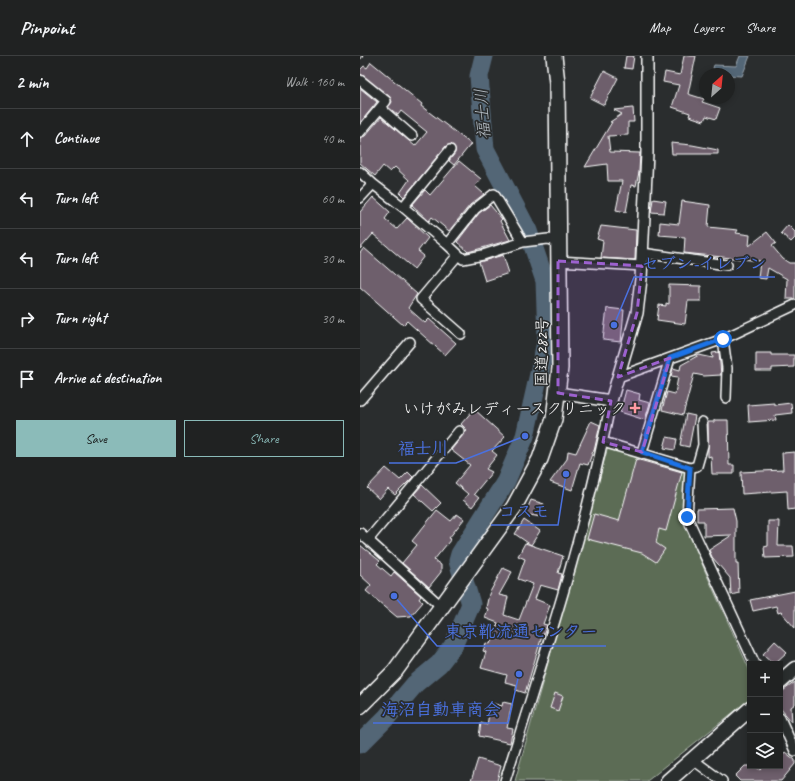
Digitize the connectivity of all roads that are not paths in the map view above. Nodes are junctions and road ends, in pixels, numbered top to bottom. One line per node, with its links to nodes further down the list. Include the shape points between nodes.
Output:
1 (554, 56): 12 (highway, 国道282号, via 557,82)
2 (647, 56): 15 (street)
3 (360, 80): 4 (street, via 386,101)
4 (380, 108): 5 (street); 6 (street)
5 (360, 132)
6 (412, 136)
7 (450, 150): 11 (street)
8 (360, 172): 9 (street)
9 (373, 184): 10 (street); 11 (street)
10 (360, 198)
11 (404, 207): 14 (street)
12 (553, 240): 13 (street); 17 (highway, 国道282号)
13 (524, 242): 14 (street, via 494,194 475,209); 16 (street, via 463,259)
14 (447, 244): 16 (street)
15 (642, 253): 18 (street); 19 (street)
16 (458, 255): 21 (street, via 421,299)
17 (558, 261): 19 (street); 26 (highway, 国道282号)
18 (727, 265)
19 (642, 266): 25 (street, via 637,313)
20 (795, 305): 22 (street)
21 (461, 334)
22 (723, 339): 24 (street); 27 (street, via 727,368)
23 (410, 342): 28 (street)
24 (670, 358): 25 (street); 33 (street)
25 (618, 376): 29 (street)
26 (558, 392): 29 (street); 37 (highway, 国道282号, via 554,419 540,459 514,507)
27 (726, 398)
28 (360, 400)
29 (611, 401): 32 (street)
30 (702, 422): 34 (street, via 703,445 697,466)
31 (459, 431): 36 (street)
32 (603, 442): 33 (street); 46 (street, via 572,565)
33 (642, 452): 34 (street)
34 (690, 468): 38 (street, via 687,517)
35 (360, 533): 36 (street)
36 (368, 540): 37 (street)
37 (442, 607): 41 (highway, 国道282号, via 395,671)
38 (754, 661)
39 (795, 669): 40 (main road)
40 (783, 679)
41 (360, 706)
42 (747, 711): 45 (main road)
43 (783, 725): 44 (street)
44 (795, 751)
45 (692, 759): 47 (main road); 48 (street)
46 (505, 781)
47 (668, 781)
48 (722, 781)

